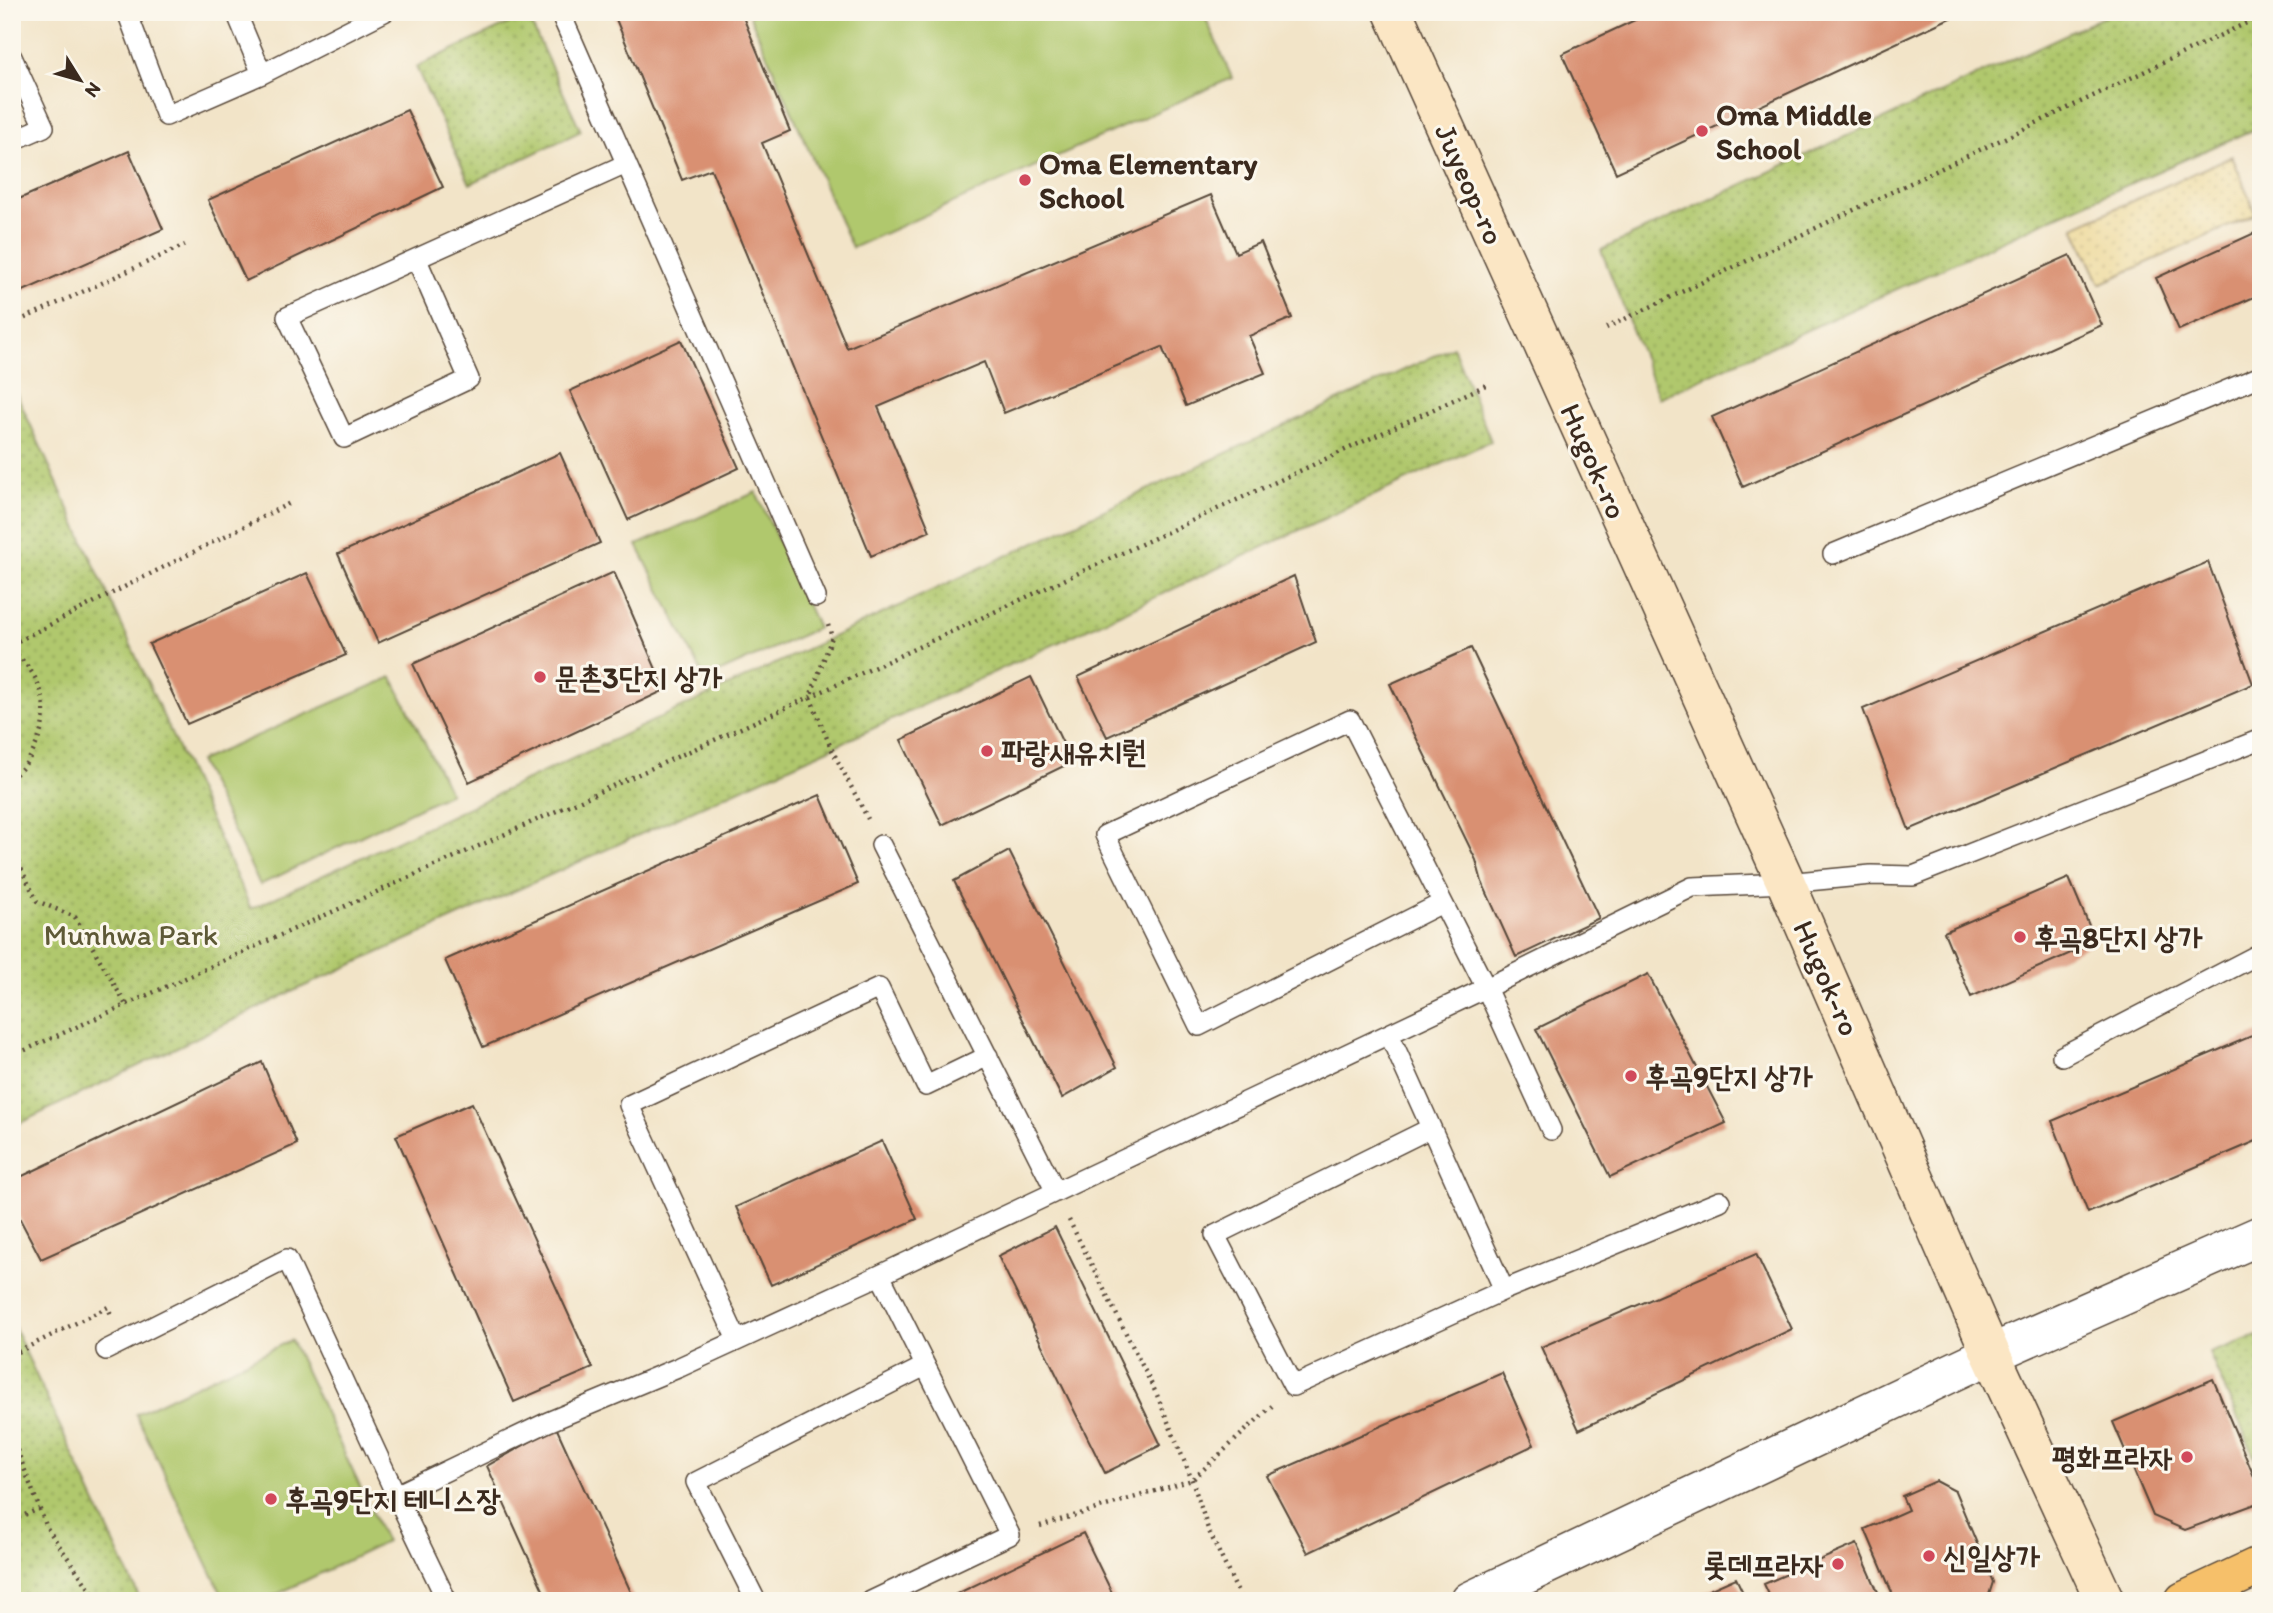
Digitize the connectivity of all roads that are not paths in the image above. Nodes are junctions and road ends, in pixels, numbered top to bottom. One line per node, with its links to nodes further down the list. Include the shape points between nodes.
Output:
1 (127, 12): 7 (lane, via 166,116)
2 (236, 12): 7 (lane)
3 (384, 12): 7 (lane)
4 (560, 12): 9 (lane)
5 (1393, 12): 11 (street, Juyeop-ro)
6 (12, 57): 8 (lane, via 44,127)
7 (262, 74)
8 (12, 141)
9 (626, 164): 10 (lane); 14 (lane)
10 (417, 260): 10 (lane, via 287,317 344,438 469,379)
11 (1547, 356): 17 (street, Hugok-ro)
12 (2261, 376): 13 (lane)
13 (1833, 554)
14 (816, 597)
15 (2261, 739): 17 (lane, via 1913,876)
16 (881, 845): 22 (lane)
17 (1786, 883): 20 (lane, via 1692,887); 33 (street, Hugok-ro)
18 (1443, 903): 18 (lane, via 1350,720 1105,835 1199,1026); 20 (lane)
19 (2261, 953): 23 (lane)
20 (1486, 988): 21 (lane); 25 (lane)
21 (1389, 1034): 24 (lane); 26 (lane)
22 (988, 1056): 26 (lane); 31 (lane, via 926,1086 879,988 629,1105)
23 (2062, 1056)
24 (1431, 1128): 30 (lane); 30 (lane, via 1215,1235 1293,1386)
25 (1551, 1130)
26 (1056, 1192): 29 (lane)
27 (1720, 1201): 30 (lane)
28 (2261, 1235): 33 (street)
29 (880, 1275): 31 (lane); 34 (lane)
30 (1504, 1290)
31 (737, 1340): 35 (lane, via 548,1422)
32 (114, 1346): 35 (lane, via 287,1259)
33 (1992, 1354): 40 (street); 41 (street, Hugok-ro)
34 (925, 1366): 38 (lane, via 696,1482); 39 (lane, via 1010,1535)
35 (396, 1495): 37 (lane)
36 (2261, 1565): 42 (main road)
37 (447, 1601)
38 (756, 1601)
39 (871, 1601)
40 (1469, 1601)
41 (2105, 1601)
42 (2184, 1601)

